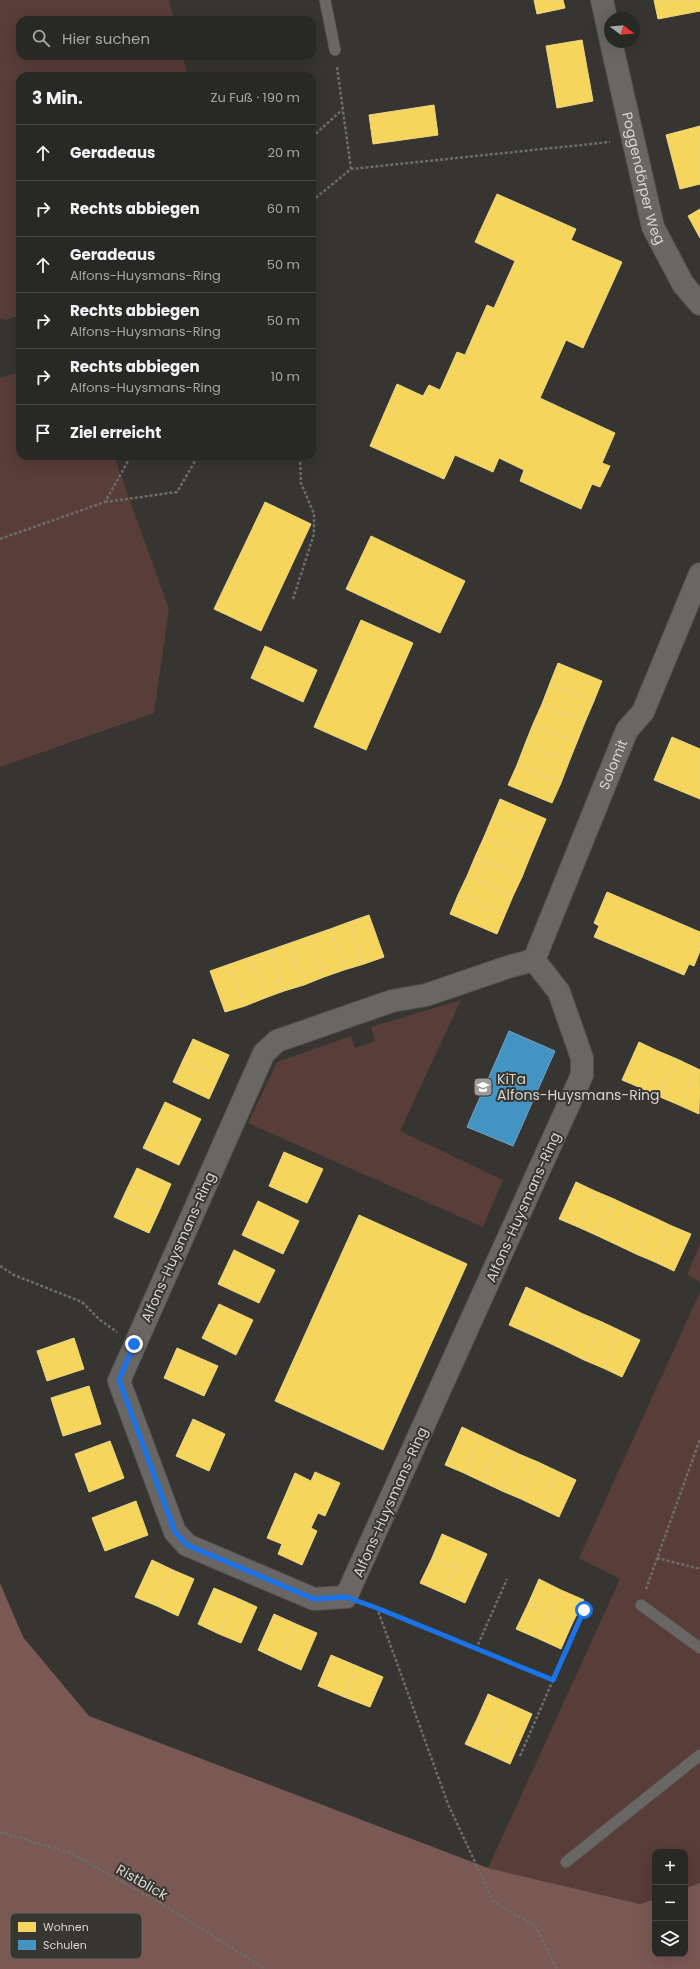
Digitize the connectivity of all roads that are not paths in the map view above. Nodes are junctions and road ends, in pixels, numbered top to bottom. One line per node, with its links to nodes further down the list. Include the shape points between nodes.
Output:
1 (325, 0): 5 (lane)
2 (602, 0): 3 (street)
3 (605, 12)
4 (612, 48): 6 (street, Poggendörper Weg, via 653,227 683,284)
5 (335, 50)
6 (700, 304)
7 (700, 574): 8 (street, Solomit, via 644,712 627,730)
8 (534, 960): 8 (street, Alfons-Huysmans-Ring, via 559,992 582,1058 582,1075 346,1597 314,1599 187,1545 175,1532 119,1380 264,1053 277,1041 392,1001 426,995)
9 (641, 1605): 10 (lane)
10 (700, 1648)
11 (700, 1755): 12 (lane)
12 (566, 1862)

